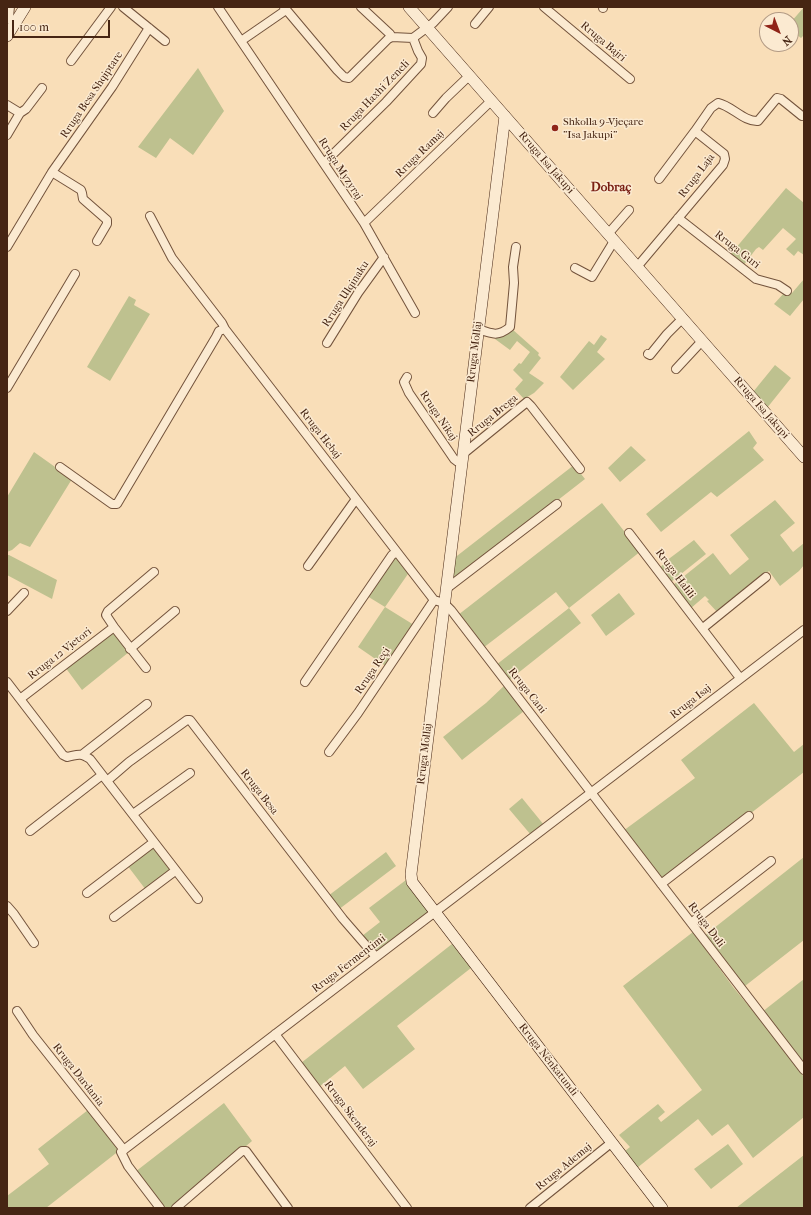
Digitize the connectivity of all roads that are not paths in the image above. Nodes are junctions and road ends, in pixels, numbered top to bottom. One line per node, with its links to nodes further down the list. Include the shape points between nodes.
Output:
1 (10, 7): 12 (street, via 9,17)
2 (25, 7): 12 (street)
3 (111, 7): 21 (street)
4 (123, 7): 15 (street)
5 (218, 7): 20 (street, Rruga Myzyraj)
6 (362, 7): 17 (street)
7 (448, 7): 14 (street)
8 (489, 7): 13 (street)
9 (544, 7): 23 (street, Rruga Bajri)
10 (285, 8): 17 (street, via 344,77 349,78 378,48); 20 (street)
11 (410, 8): 14 (street, Rruga Isa Jakupi)
12 (15, 24): 16 (street)
13 (474, 24)
14 (426, 27): 18 (street); 22 (street, Rruga Isa Jakupi)
15 (149, 28): 19 (street); 34 (street, Rruga Besa Shqiptare, via 112,87)
16 (7, 36)
17 (392, 38): 18 (street)
18 (413, 38): 33 (street, Rruga Haxhi Zeneli, via 422,58 421,64)
19 (165, 41)
20 (240, 41): 33 (street, Rruga Myzyraj)
21 (70, 61)
22 (469, 76): 25 (street, Rruga Isa Jakupi); 28 (street)
23 (630, 79)
24 (42, 88): 27 (street)
25 (491, 101): 29 (street, Rruga Isa Jakupi); 39 (street, Rruga Ramaj)
26 (7, 105): 27 (street)
27 (20, 113): 32 (street)
28 (432, 113)
29 (505, 116): 40 (street, Rruga Isa Jakupi); 52 (street, Rruga Mollaj)
30 (802, 116): 31 (street, via 777,98 758,121 752,121 718,103 711,108)
31 (695, 131): 35 (street); 38 (street, Rruga Laja, via 724,154 725,159 723,165)
32 (7, 134)
33 (324, 163): 39 (street, Rruga Myzyraj)
34 (52, 172): 41 (street, via 81,190 83,199 107,220); 42 (street, Rruga Besa Shqiptare)
35 (659, 179)
36 (629, 210): 40 (street)
37 (150, 216): 51 (street, Rruga Hebaj, via 172,258)
38 (678, 218): 45 (street, Rruga Laja); 48 (street, Rruga Guri, via 756,279 778,285)
39 (364, 224): 44 (street, Rruga Myzyraj)
40 (611, 237): 45 (street, Rruga Isa Jakupi); 46 (street, via 592,277)
41 (97, 241)
42 (7, 247)
43 (516, 247): 52 (street, via 510,327 496,334)
44 (384, 257): 49 (street, Rruga Myzyraj); 54 (street, Rruga Ulqinaku)
45 (637, 267): 50 (street, Rruga Isa Jakupi)
46 (575, 268)
47 (75, 274): 58 (street)
48 (787, 291)
49 (414, 313)
50 (682, 318): 53 (street, Rruga Isa Jakupi); 55 (street, via 650,355)
51 (225, 329): 61 (street, via 219,332 117,504 114,505); 63 (street, Rruga Hebaj)
52 (478, 329): 60 (street, Rruga Mollaj)
53 (702, 341): 56 (street); 59 (street, Rruga Isa Jakupi)
54 (327, 343)
55 (648, 354)
56 (676, 369)
57 (407, 377): 60 (street, Rruga Nikaj, via 404,382 408,391 451,455 458,462)
58 (7, 388)
59 (804, 457)
60 (462, 458): 62 (street, Rruga Brega, via 526,402); 70 (street, Rruga Mollaj)
61 (60, 467)
62 (580, 470)
63 (356, 500): 66 (street, Rruga Hebaj); 67 (street)
64 (557, 504): 70 (street)
65 (630, 533): 76 (street, Rruga Halili)
66 (397, 552): 72 (street, Rruga Hebaj); 82 (street, via 392,555)
67 (308, 566)
68 (154, 572): 75 (street, via 108,611 106,615)
69 (766, 577): 76 (street)
70 (446, 589): 72 (street, Rruga Mollaj)
71 (24, 593): 73 (street)
72 (439, 602): 87 (street, Rruga Reçi); 91 (street, Rruga Cani, via 451,610); 102 (street, Rruga Mollaj, via 411,874 412,882)
73 (7, 610)
74 (175, 612): 78 (street)
75 (114, 627): 78 (street); 85 (street, Rruga 12 Vjetori)
76 (703, 628): 80 (street, Rruga Halili)
77 (804, 630): 80 (street, Rruga Isaj)
78 (130, 649): 79 (street)
79 (146, 668)
80 (740, 678): 91 (street, Rruga Isaj)
81 (7, 682): 83 (street)
82 (305, 682)
83 (15, 692): 84 (street); 85 (street)
84 (7, 697)
85 (20, 699): 88 (street, via 63,755 67,757)
86 (147, 704): 88 (street)
87 (330, 752)
88 (83, 754): 90 (street)
89 (190, 773): 92 (street)
90 (105, 778): 92 (street); 94 (street); 106 (street, Rruga Besa, via 190,720 338,913)
91 (591, 793): 98 (street, Rruga Duli); 102 (street, Rruga Fermentimi)
92 (133, 814): 95 (street)
93 (749, 816): 98 (street)
94 (30, 831)
95 (154, 842): 97 (street); 99 (street)
96 (771, 861): 104 (street)
97 (175, 871): 100 (street); 103 (street)
98 (661, 884): 104 (street, Rruga Duli)
99 (87, 893)
100 (198, 899)
101 (9, 911): 105 (street)
102 (434, 913): 106 (street, Rruga Fermentimi); 110 (street, Rruga Nënkatundi)
103 (114, 917)
104 (691, 923): 109 (street, Rruga Duli)
105 (34, 943)
106 (376, 957): 108 (street, Rruga Fermentimi)
107 (17, 1012): 111 (street, Rruga Dardania)
108 (275, 1034): 111 (street, Rruga Fermentimi); 115 (street, Rruga Skenderaj)
109 (804, 1070)
110 (612, 1143): 116 (street, Rruga Ademaj); 117 (street, Rruga Nënkatundi)
111 (122, 1151): 112 (street, Rruga Dardania, via 128,1166)
112 (160, 1208)
113 (176, 1208): 114 (street, via 246,1150)
114 (288, 1208)
115 (408, 1208)
116 (530, 1208)
117 (662, 1208)

